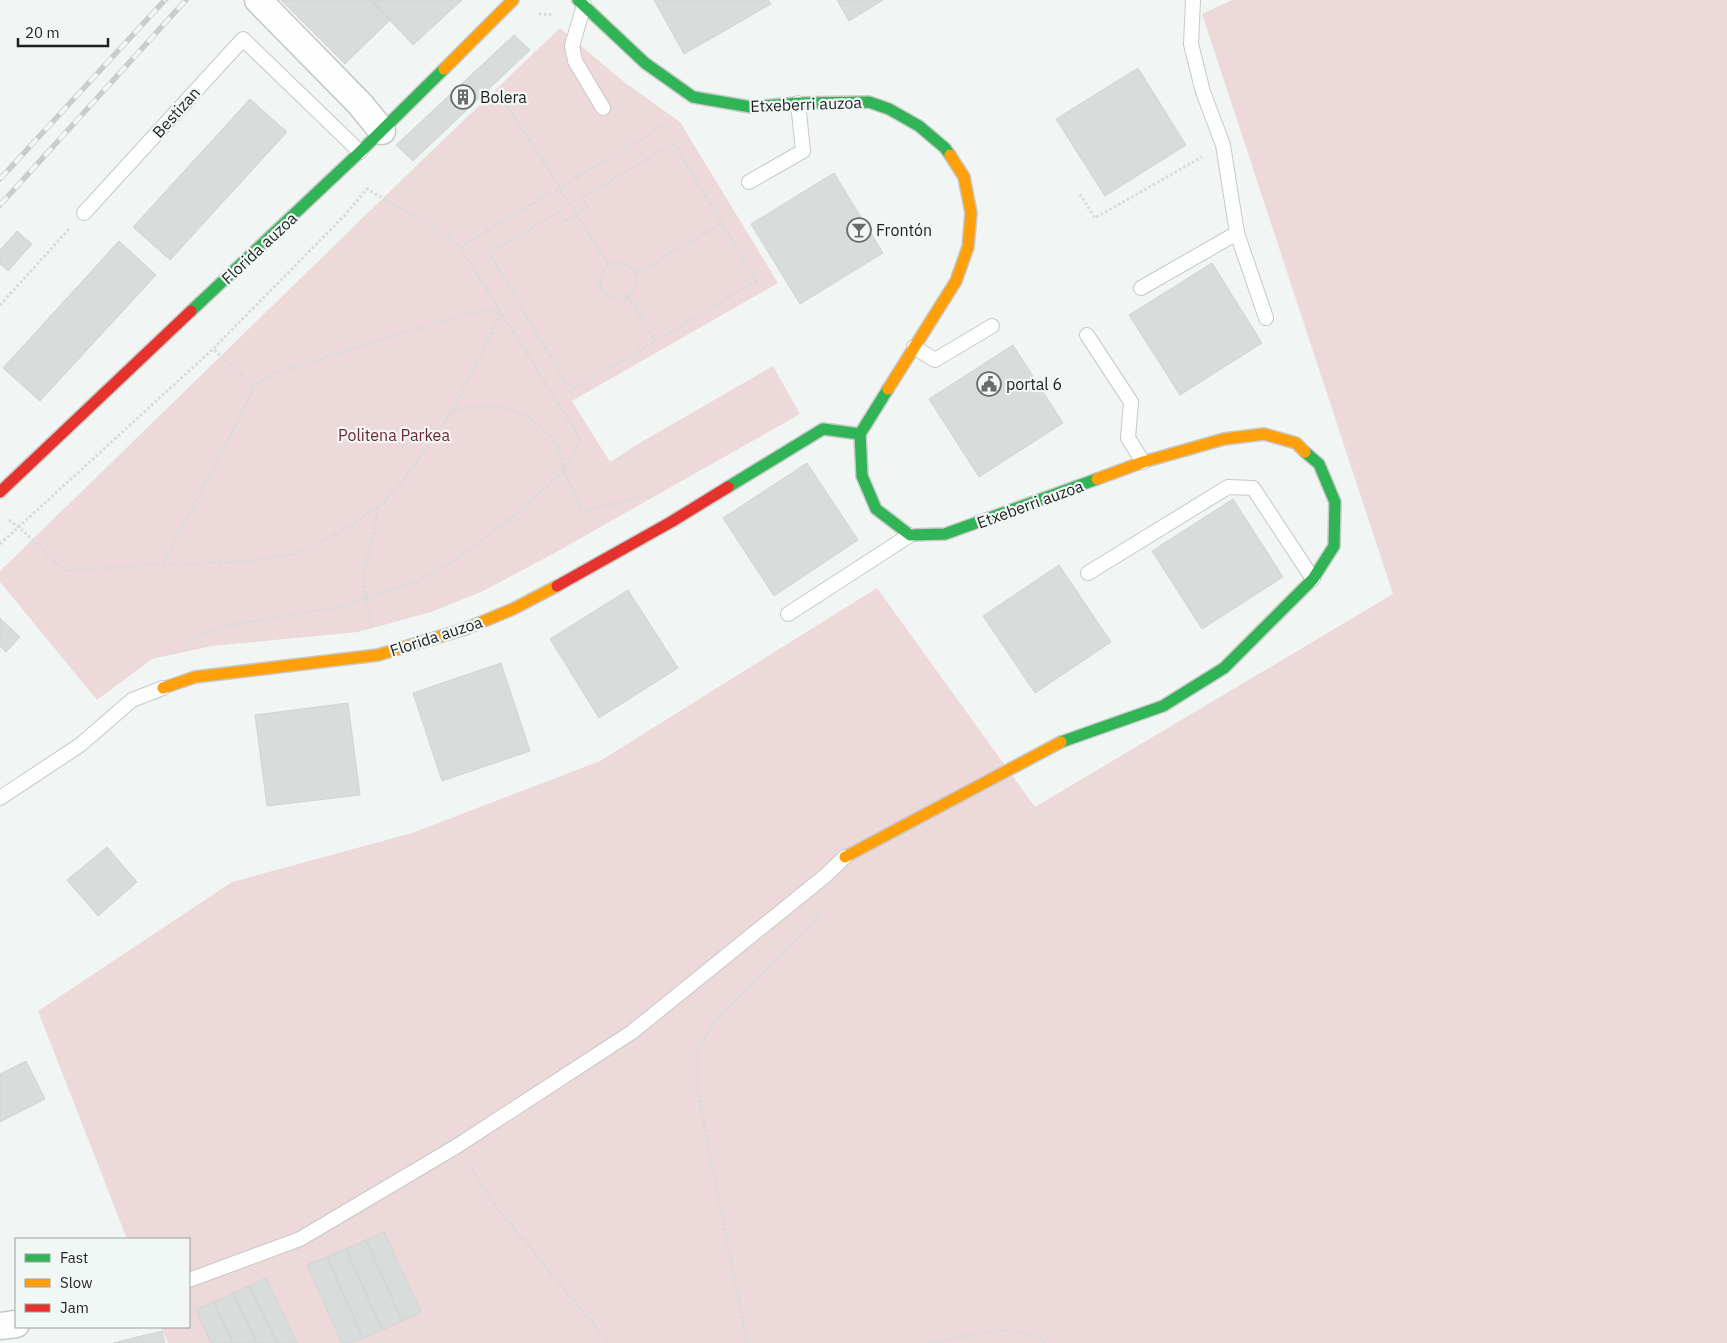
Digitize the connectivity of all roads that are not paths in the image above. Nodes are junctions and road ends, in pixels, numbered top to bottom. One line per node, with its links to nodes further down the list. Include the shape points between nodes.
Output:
1 (258, 0): 7 (street, via 360,104)
2 (513, 0): 7 (street, Florida auzoa)
3 (1193, 0): 11 (lane, via 1191,44 1222,146)
4 (581, 2): 5 (street, Etxeberri auzoa, via 645,64 693,97 751,107); 6 (lane, via 572,46 575,61)
5 (798, 104): 9 (lane, via 803,151); 16 (street, Etxeberri auzoa, via 869,102 889,109 919,126 945,148 964,177 971,213 968,247 956,281)
6 (603, 108)
7 (382, 131): 8 (street, Florida auzoa)
8 (360, 152): 10 (lane, Bestizan, via 243,40); 19 (street, Florida auzoa)
9 (748, 182)
10 (84, 212)
11 (1237, 233): 12 (lane); 13 (lane)
12 (1141, 288)
13 (1266, 318)
14 (992, 326): 16 (lane, via 935,360)
15 (1087, 335): 18 (lane, via 1131,402 1128,438)
16 (914, 347): 17 (street, Etxeberri auzoa)
17 (860, 434): 20 (street, via 862,476 876,509); 24 (street, Florida auzoa, via 823,429 671,522 544,594 465,629 378,655 195,677)
18 (1143, 462): 20 (street, Etxeberri auzoa, via 945,534); 22 (street, Etxeberri auzoa, via 1224,439 1264,434 1296,443 1319,464 1335,502 1334,546)
19 (0, 492)
20 (910, 535): 23 (lane)
21 (1088, 573): 22 (lane, via 1228,487 1253,488)
22 (1313, 579): 26 (street, Etxeberri auzoa, via 1224,668 1163,706 1059,743)
23 (788, 614)
24 (163, 688): 25 (lane, Florida auzoa, via 132,700 80,745)
25 (0, 798)
26 (845, 857): 27 (lane, via 632,1032 457,1146 300,1239)
27 (190, 1280)
28 (15, 1324): 29 (street)
29 (0, 1326)

